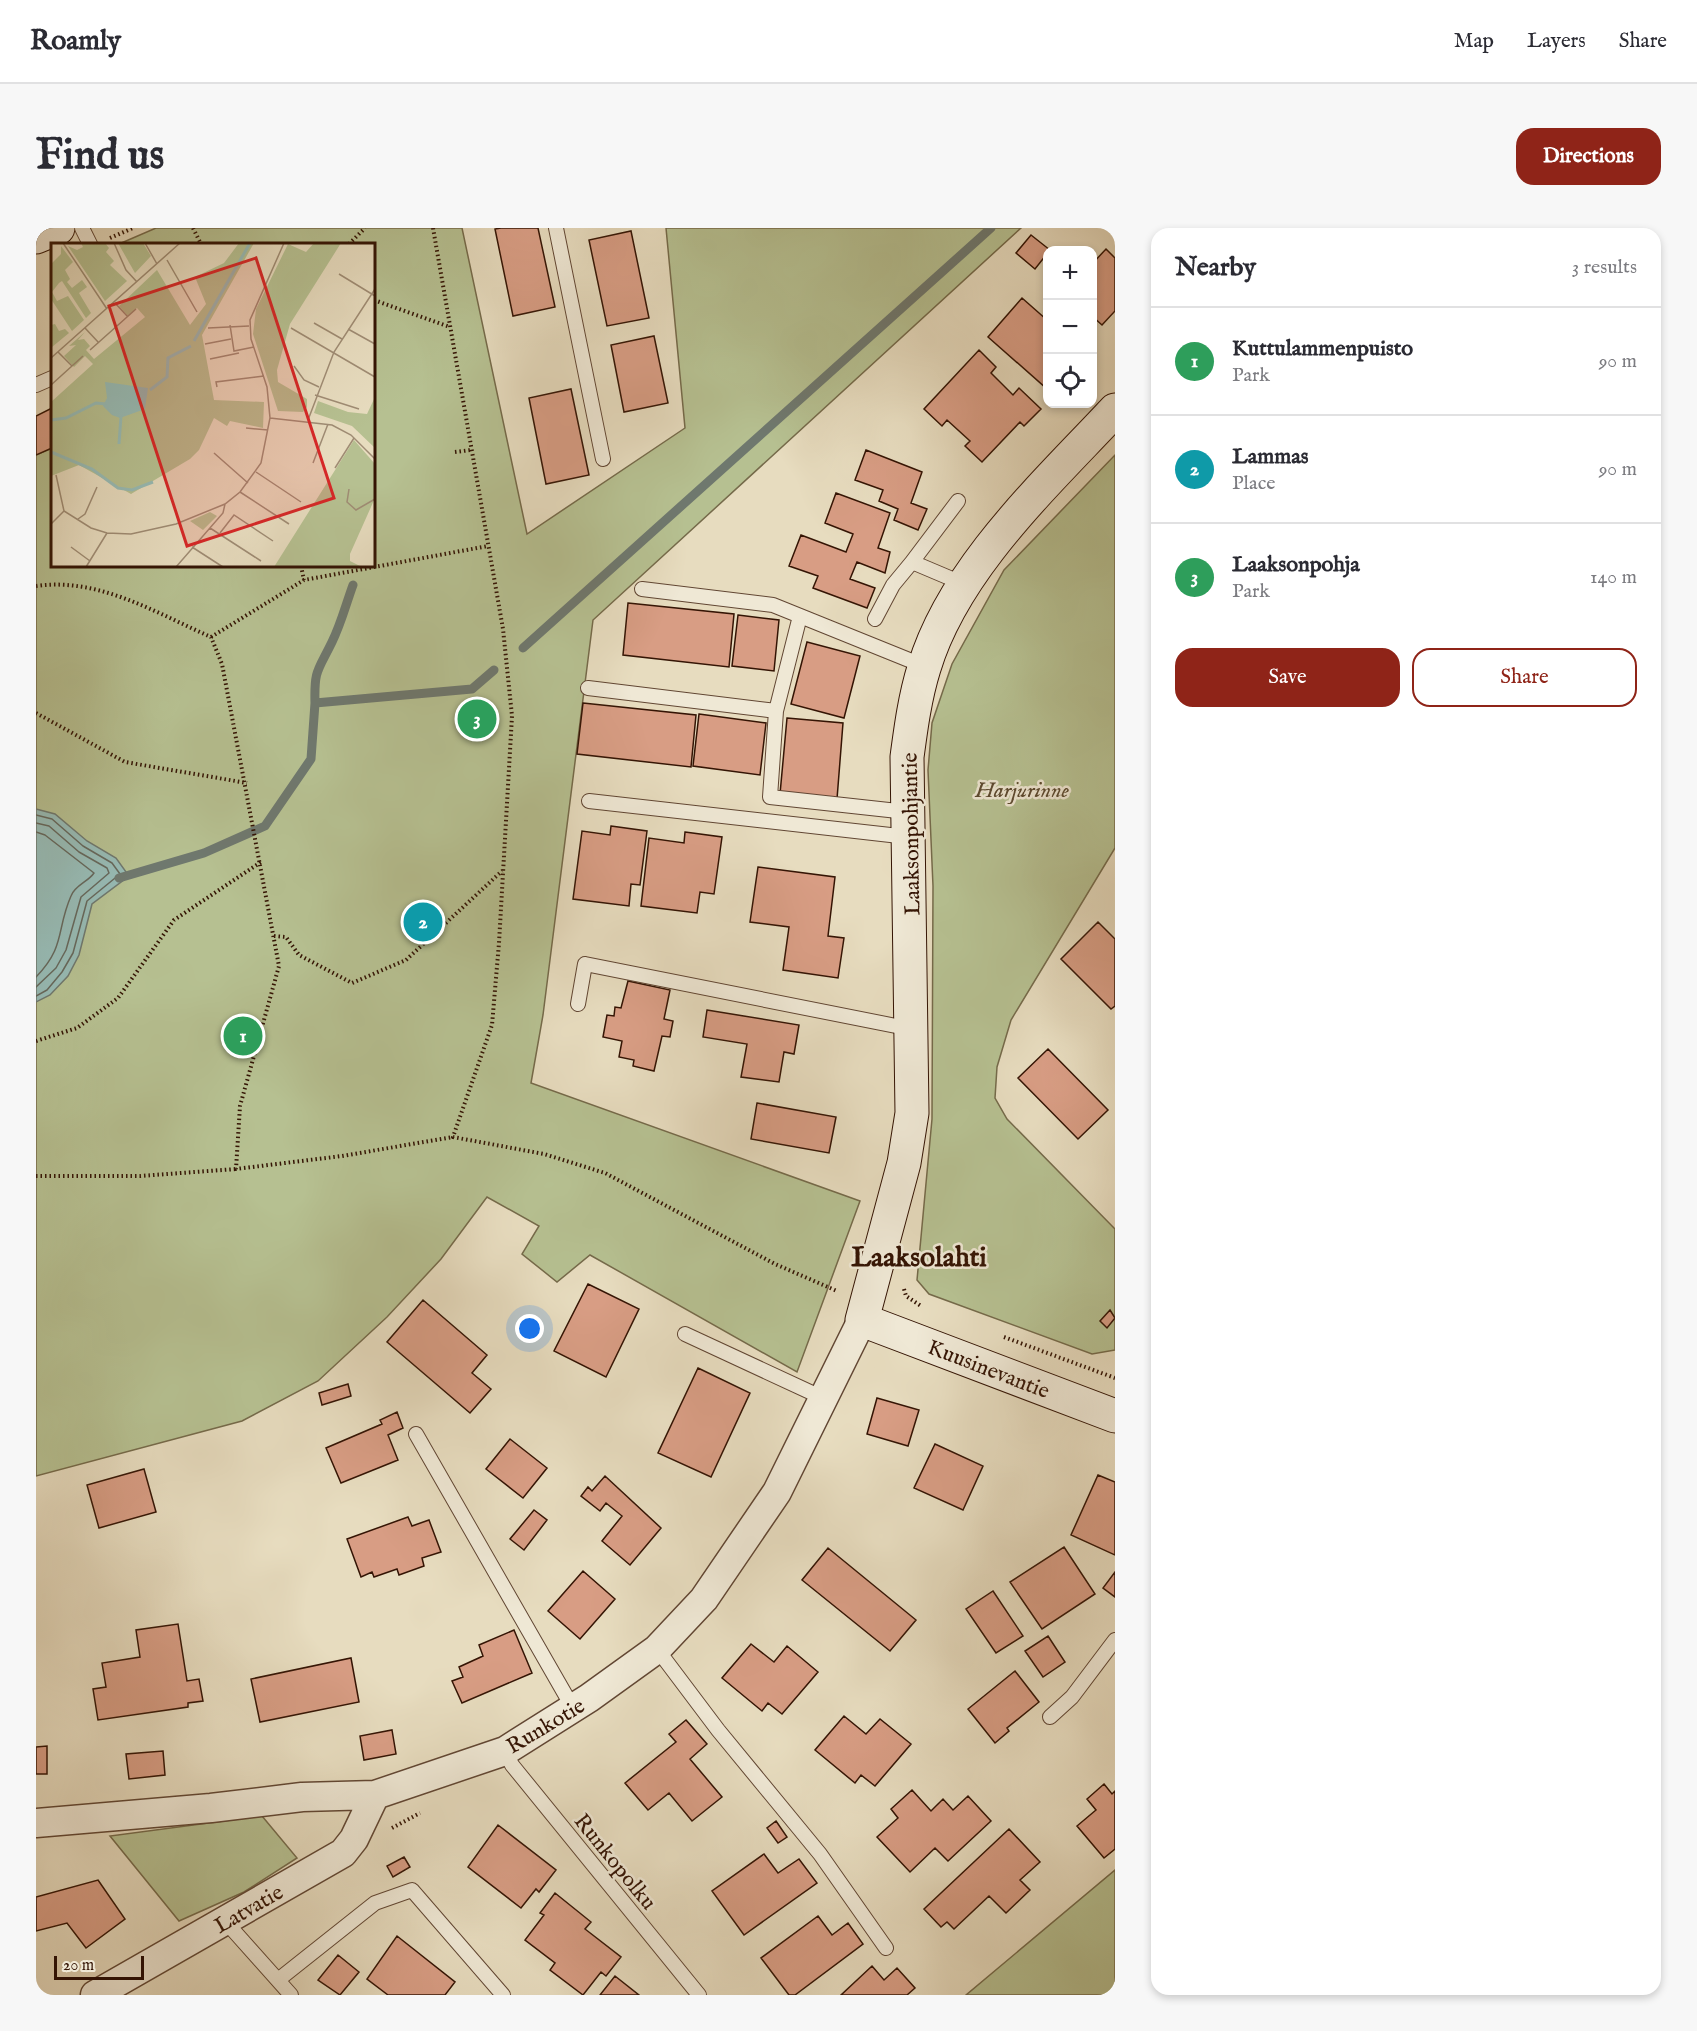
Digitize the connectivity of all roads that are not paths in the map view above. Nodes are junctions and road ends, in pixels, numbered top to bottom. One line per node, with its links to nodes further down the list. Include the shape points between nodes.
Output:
1 (58, 228): 4 (street)
2 (82, 228): 5 (lane)
3 (556, 228): 9 (lane)
4 (36, 237)
5 (90, 243)
6 (51, 378): 7 (lane)
7 (36, 385)
8 (1115, 410): 12 (street, Laaksonpohjantie, via 999,534)
9 (603, 459)
10 (958, 501): 11 (lane)
11 (912, 562): 12 (lane); 15 (lane, via 893,585)
12 (966, 585): 16 (street, Laaksonpohjantie, via 940,627)
13 (642, 589): 14 (lane, via 773,605)
14 (800, 616): 16 (lane); 18 (lane)
15 (875, 620)
16 (924, 666): 20 (street, Laaksonpohjantie, via 909,737)
17 (588, 688): 18 (lane)
18 (776, 711): 20 (lane, via 770,797)
19 (589, 801): 20 (lane)
20 (908, 824): 22 (street, Laaksonpohjantie)
21 (578, 1004): 22 (lane, via 585,964)
22 (911, 1029): 23 (street, Laaksonpohjantie, via 912,1113 904,1163)
23 (862, 1320): 25 (street, Runkotie); 26 (street, Kuusinevantie)
24 (685, 1334): 25 (lane)
25 (823, 1398): 29 (street, Runkotie, via 777,1492 746,1540 704,1599)
26 (1114, 1411)
27 (416, 1434): 30 (lane)
28 (1115, 1640): 31 (lane, via 1072,1697)
29 (657, 1649): 30 (street, Runkotie); 36 (lane, via 820,1854)
30 (573, 1708): 32 (street, Runkotie)
31 (1050, 1717)
32 (505, 1751): 33 (street, Runkotie); 41 (lane, Runkopolku, via 512,1765)
33 (375, 1795): 34 (street, Runkotie, via 302,1797); 35 (street, Latvatie, via 343,1853)
34 (36, 1823)
35 (225, 1921): 37 (lane); 38 (street, Latvatie)
36 (886, 1948)
37 (278, 1980): 39 (lane); 40 (lane, via 375,1903 412,1890)
38 (95, 1995)
39 (291, 1995)
40 (503, 1995)
41 (699, 1995)

